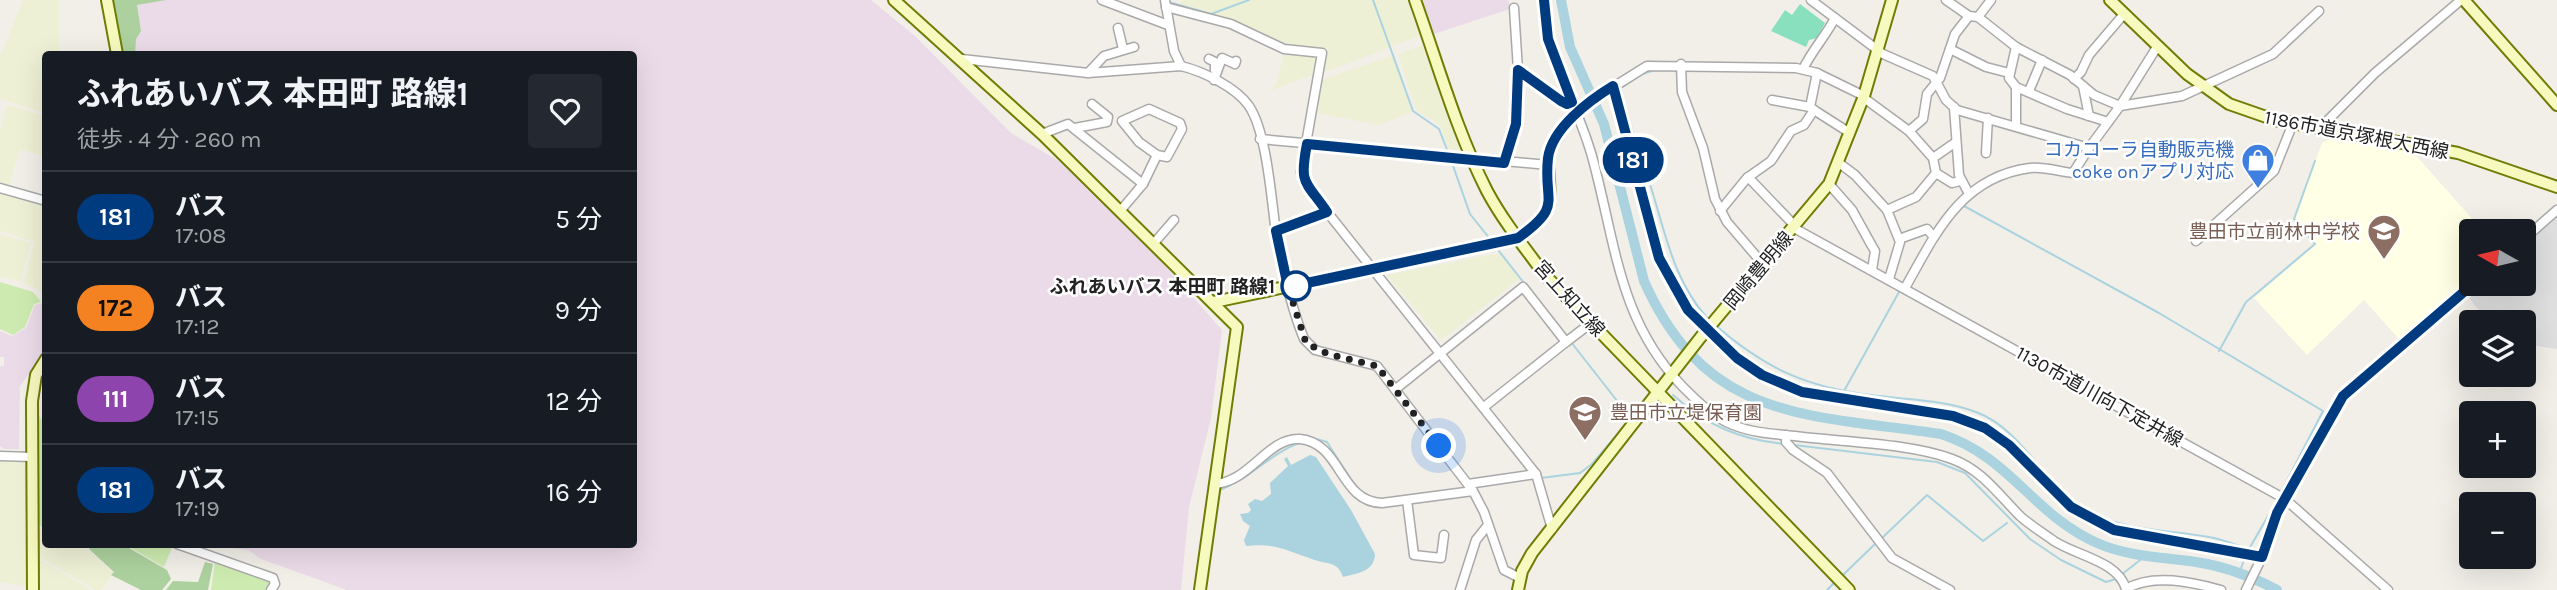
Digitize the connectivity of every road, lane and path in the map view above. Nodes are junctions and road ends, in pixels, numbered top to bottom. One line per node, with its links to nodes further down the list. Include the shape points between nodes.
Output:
1 (107, 0): 27 (street)
2 (894, 0): 29 (street)
3 (1102, 0): 19 (street)
4 (1415, 0): 72 (street, 宮上知立線)
5 (1544, 0): 49 (street, via 1548,39)
6 (1811, 0): 13 (street)
7 (1892, 0): 24 (street, 岡崎豊明線)
8 (1945, 0): 17 (street)
9 (1992, 0): 17 (street)
10 (2110, 0): 16 (street, 1186市道京塚根大西線)
11 (2463, 0): 51 (street); 61 (street, via 2375,73)
12 (1165, 3): 19 (street); 68 (street, via 1231,24 1284,49 1322,53)
13 (1822, 3): 18 (street)
14 (1514, 8): 35 (street)
15 (2319, 10): 43 (street, via 2283,48)
16 (2124, 14): 23 (street, 1186市道京塚根大西線); 39 (street)
17 (1974, 17): 22 (street); 26 (street, via 1955,34)
18 (1835, 18): 24 (street); 34 (street)
19 (1168, 25): 33 (street)
20 (1118, 28): 25 (street)
21 (1133, 47): 25 (street)
22 (2016, 47): 30 (street); 36 (street)
23 (2157, 47): 43 (street, 1186市道京塚根大西線); 52 (street)
24 (1879, 48): 41 (street); 47 (street, 岡崎豊明線)
25 (1123, 49): 37 (street, via 1104,56)
26 (1950, 49): 36 (street, via 1986,67); 41 (street)
27 (116, 51)
28 (1209, 58): 40 (street, via 1216,67)
29 (962, 60): 37 (street); 65 (street)
30 (2042, 60): 39 (street); 46 (street)
31 (1236, 61): 40 (street, via 1222,58)
32 (1681, 64): 34 (street); 44 (street, via 1647,66); 89 (street, via 1682,92)
33 (1181, 66): 37 (street); 40 (street)
34 (1803, 69): 38 (street)
35 (1518, 70): 49 (street, via 1561,101); 74 (street, via 1516,124)
36 (2009, 72): 45 (street)
37 (1088, 73)
38 (1817, 73): 47 (street); 54 (street)
39 (2074, 79): 42 (street)
40 (1212, 80): 66 (street, via 1238,94 1251,108)
41 (1938, 80): 53 (street); 63 (street, via 1927,94 1923,119)
42 (2082, 86): 52 (street); 56 (street)
43 (2202, 86): 52 (street, via 2182,96); 59 (street, 1186市道京塚根大西線, via 2229,104)
44 (1611, 87): 55 (street); 109 (street, via 1659,258 1683,302)
45 (2015, 87): 46 (street); 60 (street)
46 (2029, 91): 56 (street)
47 (1864, 97): 63 (street); 64 (street, 岡崎豊明線)
48 (1772, 100): 54 (street)
49 (1572, 102): 55 (street)
50 (1093, 104): 62 (street, via 1108,117 1107,122)
51 (2557, 105)
52 (2120, 106): 58 (street)
53 (1954, 107): 57 (street); 67 (street)
54 (1812, 108): 64 (street); 78 (street, via 1804,125 1791,131 1771,160)
55 (1577, 110): 76 (street, via 1551,150); 113 (street, via 1623,290 1639,328)
56 (2089, 116): 58 (street)
57 (1988, 118): 60 (street); 70 (street)
58 (2108, 122): 69 (street)
59 (2293, 123): 61 (street, 1186市道京塚根大西線); 98 (street, via 2274,170)
60 (2016, 126): 69 (street)
61 (2321, 127): 82 (street, 1186市道京塚根大西線, via 2458,153)
62 (1075, 128): 65 (street, via 1062,124); 80 (street)
63 (1909, 131): 73 (street)
64 (1850, 133): 75 (street, 岡崎豊明線)
65 (1042, 134): 86 (street)
66 (1260, 139): 68 (street); 94 (street)
67 (1956, 142): 73 (street); 79 (street)
68 (1307, 144): 72 (street); 90 (street, via 1301,172 1304,183)
69 (2089, 148): 84 (street, via 2073,173 2025,169)
70 (1986, 153)
71 (1157, 155): 71 (street, via 1167,157 1182,129 1180,122 1149,109 1122,121); 80 (street)
72 (1473, 158): 74 (street); 96 (street, 宮上知立線, via 1488,192)
73 (1933, 158): 77 (street)
74 (1504, 163): 76 (street)
75 (1839, 163): 81 (street, 岡崎豊明線); 87 (street)
76 (1548, 164): 96 (street, via 1546,213)
77 (1936, 173): 79 (street, via 1952,183); 87 (street, via 1916,197)
78 (1748, 177): 89 (street); 92 (street, 1130市道川向下定井線)
79 (1960, 181): 84 (street)
80 (1143, 184): 86 (street)
81 (1829, 184): 92 (street, 岡崎豊明線); 102 (street, via 1852,211 1875,251)
82 (2557, 187)
83 (0, 188): 85 (street)
84 (1969, 194): 95 (street)
85 (42, 200)
86 (1121, 210): 99 (street)
87 (1888, 210): 97 (street)
88 (2557, 210): 93 (street)
89 (1720, 211): 100 (street)
90 (1327, 212): 94 (street); 101 (street)
91 (1174, 220): 99 (street)
92 (1795, 227): 100 (street, 岡崎豊明線); 102 (street, 1130市道川向下定井線)
93 (2536, 228)
94 (1276, 231): 104 (street)
95 (1934, 236): 97 (street, via 1927,229); 105 (street)
96 (1518, 238): 101 (street); 108 (street, 宮上知立線, via 1545,275)
97 (1899, 239): 103 (street)
98 (2196, 241)
99 (1154, 243): 107 (street)
100 (1763, 264): 109 (street, 岡崎豊明線)
101 (1374, 269): 104 (street); 111 (street)
102 (1872, 270): 103 (street, 1130市道川向下定井線)
103 (1889, 279): 105 (street, 1130市道川向下定井線)
104 (1288, 287): 107 (street); 114 (street, via 1310,346 1377,366)
105 (1905, 288): 123 (street, 1130市道川向下定井線)
106 (2459, 296): 123 (street, via 2343,396)
107 (1214, 302): 121 (street, via 1238,328)
108 (1591, 323): 110 (street); 115 (street, 宮上知立線)
109 (1708, 328): 113 (street, 岡崎豊明線); 129 (street, via 1737,358 1802,392 1953,416 1985,428 2009,445 2058,496 2098,523 2135,536 2203,545)
110 (1566, 342): 111 (street, via 1523,287); 116 (street)
111 (1442, 354): 114 (street); 116 (street)
112 (42, 367): 119 (street, via 33,385)
113 (1672, 373): 115 (street, 岡崎豊明線); 117 (street, via 1702,406 1732,425)
114 (1396, 388): 122 (street)
115 (1658, 393): 126 (street, 岡崎豊明線); 136 (street)
116 (1484, 407): 120 (street)
117 (1788, 442): 137 (street, via 1827,473 1892,558); 138 (street, via 1914,450 1952,459 1982,476 2042,532 2115,571 2126,589 2138,582 2176,581)
118 (0, 456): 119 (street)
119 (32, 457): 131 (street)
120 (1537, 478): 122 (street); 126 (street)
121 (1215, 484): 124 (street, via 1243,474 1274,448 1297,439 1326,451 1363,499 1376,503); 133 (street)
122 (1470, 488): 124 (street); 125 (street)
123 (2285, 499): 129 (street); 140 (street, 1130市道川向下定井線)
124 (1407, 500): 127 (street, via 1416,557 1441,558)
125 (1489, 525): 130 (street, via 1505,573); 134 (street, via 1476,540)
126 (1552, 529): 130 (street, 岡崎豊明線, via 1528,559)
127 (1444, 535)
128 (188, 548): 132 (street, via 272,578)
129 (2260, 561): 139 (street)
130 (1520, 578): 135 (street, 岡崎豊明線)
131 (33, 590)
132 (271, 590)
133 (1200, 590)
134 (1460, 590)
135 (1518, 590)
136 (1849, 590)
137 (1950, 590)
138 (2221, 590)
139 (2246, 590)
140 (2388, 590)

